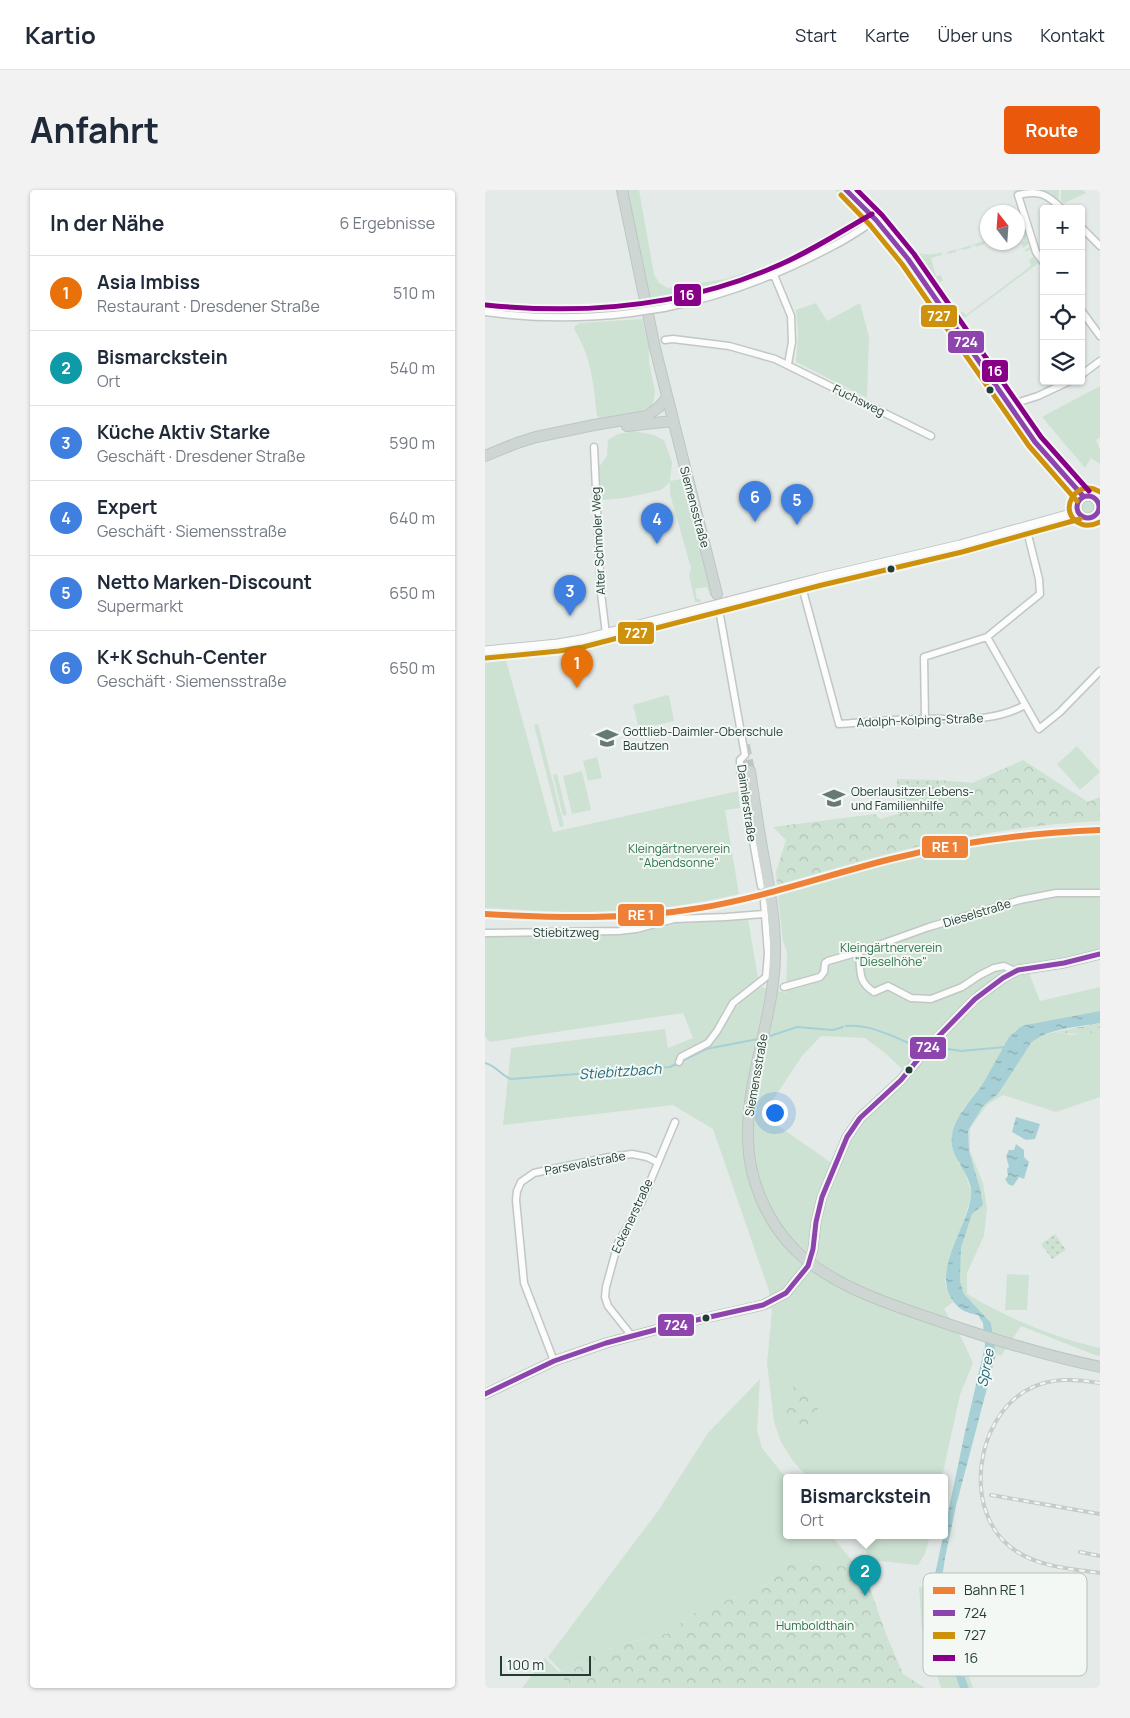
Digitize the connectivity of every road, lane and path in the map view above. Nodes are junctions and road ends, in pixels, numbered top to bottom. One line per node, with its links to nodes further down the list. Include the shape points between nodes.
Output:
1 (622, 190): 17 (main road, Siemensstraße)
2 (846, 190): 4 (main road)
3 (1057, 205): 7 (street, via 1042,193 1033,191 1018,196)
4 (876, 220): 8 (street, via 835,246); 18 (main road, via 929,286)
5 (1085, 232): 6 (street)
6 (1100, 246)
7 (1040, 258)
8 (774, 275): 9 (street, bridge, via 696,301 631,313 578,318); 14 (street, via 791,316)
9 (485, 312)
10 (1085, 315): 11 (street)
11 (1100, 336)
12 (665, 340): 14 (street, Fuchsweg, via 729,346)
13 (1100, 361): 15 (street)
14 (788, 364): 22 (street, Fuchsweg)
15 (1085, 372)
16 (1061, 385): 18 (street)
17 (667, 398): 19 (main road); 20 (main road, Siemensstraße)
18 (1010, 405): 25 (main road, via 1035,442)
19 (647, 416): 20 (main road); 21 (main road)
20 (672, 416): 21 (main road, via 594,430); 31 (main road, Siemensstraße)
21 (565, 431): 24 (main road, via 517,443)
22 (931, 436)
23 (593, 447): 32 (street, Alter Schmoler Weg)
24 (485, 456)
25 (1083, 496): 26 (main road, via 1093,496); 27 (main road, via 1078,501)
26 (1099, 501): 28 (main road)
27 (1078, 512): 28 (main road, via 1086,518); 29 (main road)
28 (1098, 516)
29 (1026, 527): 30 (main road); 33 (street, via 1040,594)
30 (801, 583): 31 (main road); 37 (street, Adolph-Kolping-Straße, via 839,724)
31 (717, 599): 32 (main road); 39 (street, Daimlerstraße, via 745,755 740,760 740,768)
32 (606, 634): 34 (main road, via 558,644)
33 (987, 637): 36 (street); 37 (street, via 924,657)
34 (485, 651)
35 (1100, 671): 36 (street, via 1039,729)
36 (1025, 705): 37 (street, Adolph-Kolping-Straße, via 994,717)
37 (925, 718)
38 (750, 771): 51 (main road, Siemensstraße, via 775,934 774,977 752,1086 747,1142 759,1195 775,1226)
39 (761, 886)
40 (1100, 893): 44 (street, Dieselstraße, via 1056,894 1020,900)
41 (764, 902): 42 (street)
42 (765, 914): 43 (street, Stiebitzweg, via 674,919 619,931); 48 (street, via 766,977 733,1003 712,1039 681,1057)
43 (485, 933)
44 (859, 952): 46 (street, via 865,986 874,992 888,986 921,1000 948,994 994,968 1004,966); 47 (street, Dieselstraße, via 825,963 820,977)
45 (1100, 954): 46 (main road)
46 (1015, 971): 51 (main road, via 975,999 850,1131 822,1197)
47 (784, 987)
48 (679, 1062)
49 (675, 1122): 50 (street, Eckenerstraße)
50 (657, 1162): 52 (street, Eckenerstraße, via 618,1243 606,1287 608,1306); 53 (street, Parsevalstraße, via 632,1154 609,1157 534,1173 521,1182 516,1200 524,1283)
51 (810, 1262): 52 (main road, via 791,1289 780,1298); 54 (main road, Siemensstraße, via 857,1290 903,1309 1026,1350)
52 (631, 1336): 53 (main road)
53 (554, 1361): 55 (main road)
54 (1100, 1367)
55 (485, 1394)

